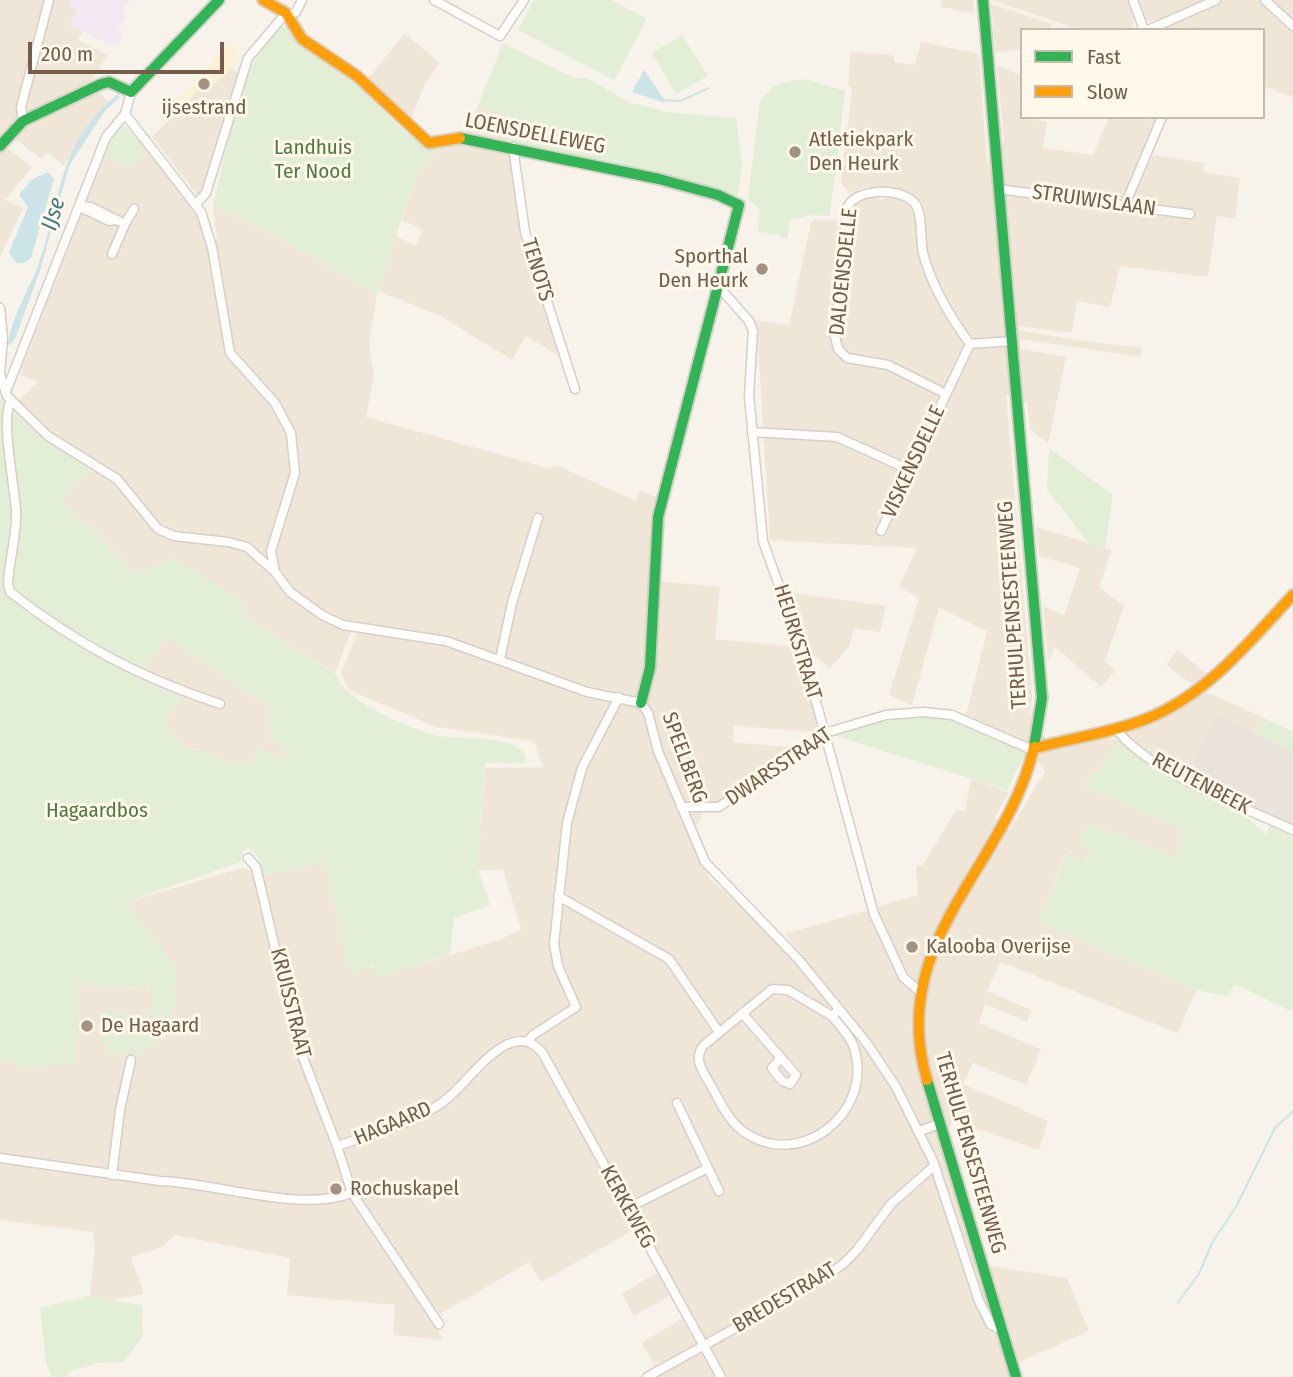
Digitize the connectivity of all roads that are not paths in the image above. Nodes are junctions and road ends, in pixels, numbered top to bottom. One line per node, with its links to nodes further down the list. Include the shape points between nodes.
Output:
1 (49, 0): 18 (street, via 21,107)
2 (219, 0): 15 (main road)
3 (263, 0): 11 (main road)
4 (302, 0): 11 (street, via 296,12)
5 (434, 0): 6 (street, via 500,36)
6 (524, 0)
7 (983, 0): 21 (main road, TERHULPENSESTEENWEG)
8 (1133, 0): 13 (street)
9 (1216, 0): 14 (street)
10 (1265, 0): 12 (street)
11 (286, 15): 20 (main road, LOENSDELLEWEG, via 302,39 357,76 429,143 456,137); 22 (street, via 248,58 206,194)
12 (1293, 26)
13 (1145, 28)
14 (1151, 28)
15 (131, 92): 16 (street); 18 (main road, via 109,82)
16 (125, 114): 22 (street); 25 (street, via 106,137)
17 (1161, 119): 24 (street)
18 (23, 121): 19 (main road)
19 (0, 146)
20 (513, 147): 23 (main road, LOENSDELLEWEG, via 659,179); 35 (street, TENOTS, via 525,232)
21 (998, 189): 24 (street, STRUIWISLAAN); 32 (main road, TERHULPENSESTEENWEG)
22 (196, 204): 42 (street, via 212,247 230,353 279,408 294,445 292,487 271,551)
23 (740, 205): 30 (main road, SPEELBERG)
24 (1125, 205): 27 (street, STRUIWISLAAN)
25 (79, 206): 28 (street); 34 (street)
26 (134, 209): 28 (street)
27 (1190, 214)
28 (125, 224): 29 (street)
29 (112, 254)
30 (719, 287): 38 (street, HEURKSTRAAT, via 752,328); 46 (main road, SPEELBERG, via 657,517 654,611 647,690)
31 (0, 308): 34 (street, via 1,377)
32 (1012, 341): 33 (street); 49 (main road, TERHULPENSESTEENWEG, via 1042,698)
33 (970, 344): 36 (street); 36 (street, DALOENSDELLE, via 927,266 913,201 866,191 853,198 847,208 835,336 838,349 848,358 888,365)
34 (7, 389): 37 (street)
35 (575, 389)
36 (946, 394): 39 (street, VISKENSDELLE)
37 (11, 400): 42 (street, via 48,436 117,479 158,529 174,536 247,547); 47 (street, via 4,411 16,512 10,592 92,650 161,684)
38 (752, 432): 39 (street, via 837,437); 50 (street, HEURKSTRAAT, via 763,541 786,599)
39 (909, 470): 41 (street, VISKENSDELLE)
40 (538, 518): 44 (street)
41 (881, 531)
42 (275, 572): 44 (street, via 301,600 343,625 446,641)
43 (1293, 595): 48 (main road, via 1202,688 1166,711)
44 (500, 659): 45 (street, via 587,692)
45 (620, 697): 46 (street); 56 (street, HAGAARD, via 582,768 567,823)
46 (641, 703): 53 (street, SPEELBERG)
47 (220, 704)
48 (1116, 729): 51 (main road); 54 (street, REUTENBEEK, via 1164,767)
49 (1040, 730): 51 (main road); 52 (main road, TERHULPENSESTEENWEG)
50 (825, 733): 52 (street, DWARSSTRAAT, via 886,715 934,712); 53 (street, DWARSSTRAAT, via 725,804 713,809); 57 (street, HEURKSTRAAT, via 878,925 903,977)
51 (1076, 736): 52 (main road)
52 (1036, 748): 57 (main road, TERHULPENSESTEENWEG, via 1015,801 935,937)
53 (681, 807): 58 (street, SPEELBERG, via 713,873 780,938)
54 (1293, 830)
55 (248, 858): 70 (street, KRUISSTRAAT, via 256,867 297,1041)
56 (558, 896): 63 (street, via 669,959); 64 (street, HAGAARD, via 555,954 576,1007)
57 (919, 992): 68 (main road, TERHULPENSESTEENWEG, via 919,1042)
58 (839, 1009): 60 (street); 61 (street, SPEELBERG)
59 (742, 1013): 60 (street, via 779,988); 63 (street); 65 (street)
60 (832, 1016): 62 (street)
61 (846, 1018): 62 (street); 69 (street, SPEELBERG, via 896,1087)
62 (838, 1024): 63 (street, via 855,1052 857,1076 851,1100 827,1132 805,1142 782,1145 744,1132 722,1106 698,1059 703,1046)
63 (719, 1032)
64 (528, 1041): 70 (street, HAGAARD, via 499,1049 452,1095 426,1112); 77 (street, KERKEWEG, via 542,1052)
65 (781, 1058)
66 (131, 1060): 74 (street)
67 (677, 1103): 73 (street)
68 (941, 1123): 69 (street); 79 (main road, TERHULPENSESTEENWEG)
69 (920, 1131): 72 (street, SPEELBERG)
70 (337, 1146): 76 (street, HAGAARD)
71 (0, 1158): 74 (street)
72 (934, 1166): 79 (street, SPEELBERG, via 979,1301 991,1325); 80 (street, BREDESTRAAT, via 891,1204 842,1265)
73 (708, 1168): 75 (street); 77 (street)
74 (112, 1175): 76 (street, via 278,1198 339,1198)
75 (719, 1191)
76 (352, 1193): 78 (street, HAGAARD)
77 (628, 1208): 80 (street, KERKEWEG)
78 (439, 1324)
79 (1003, 1330): 83 (main road, TERHULPENSESTEENWEG)
80 (703, 1345): 81 (street, BREDESTRAAT); 82 (street, KERKEWEG)
81 (647, 1377)
82 (721, 1377)
83 (1016, 1377)

